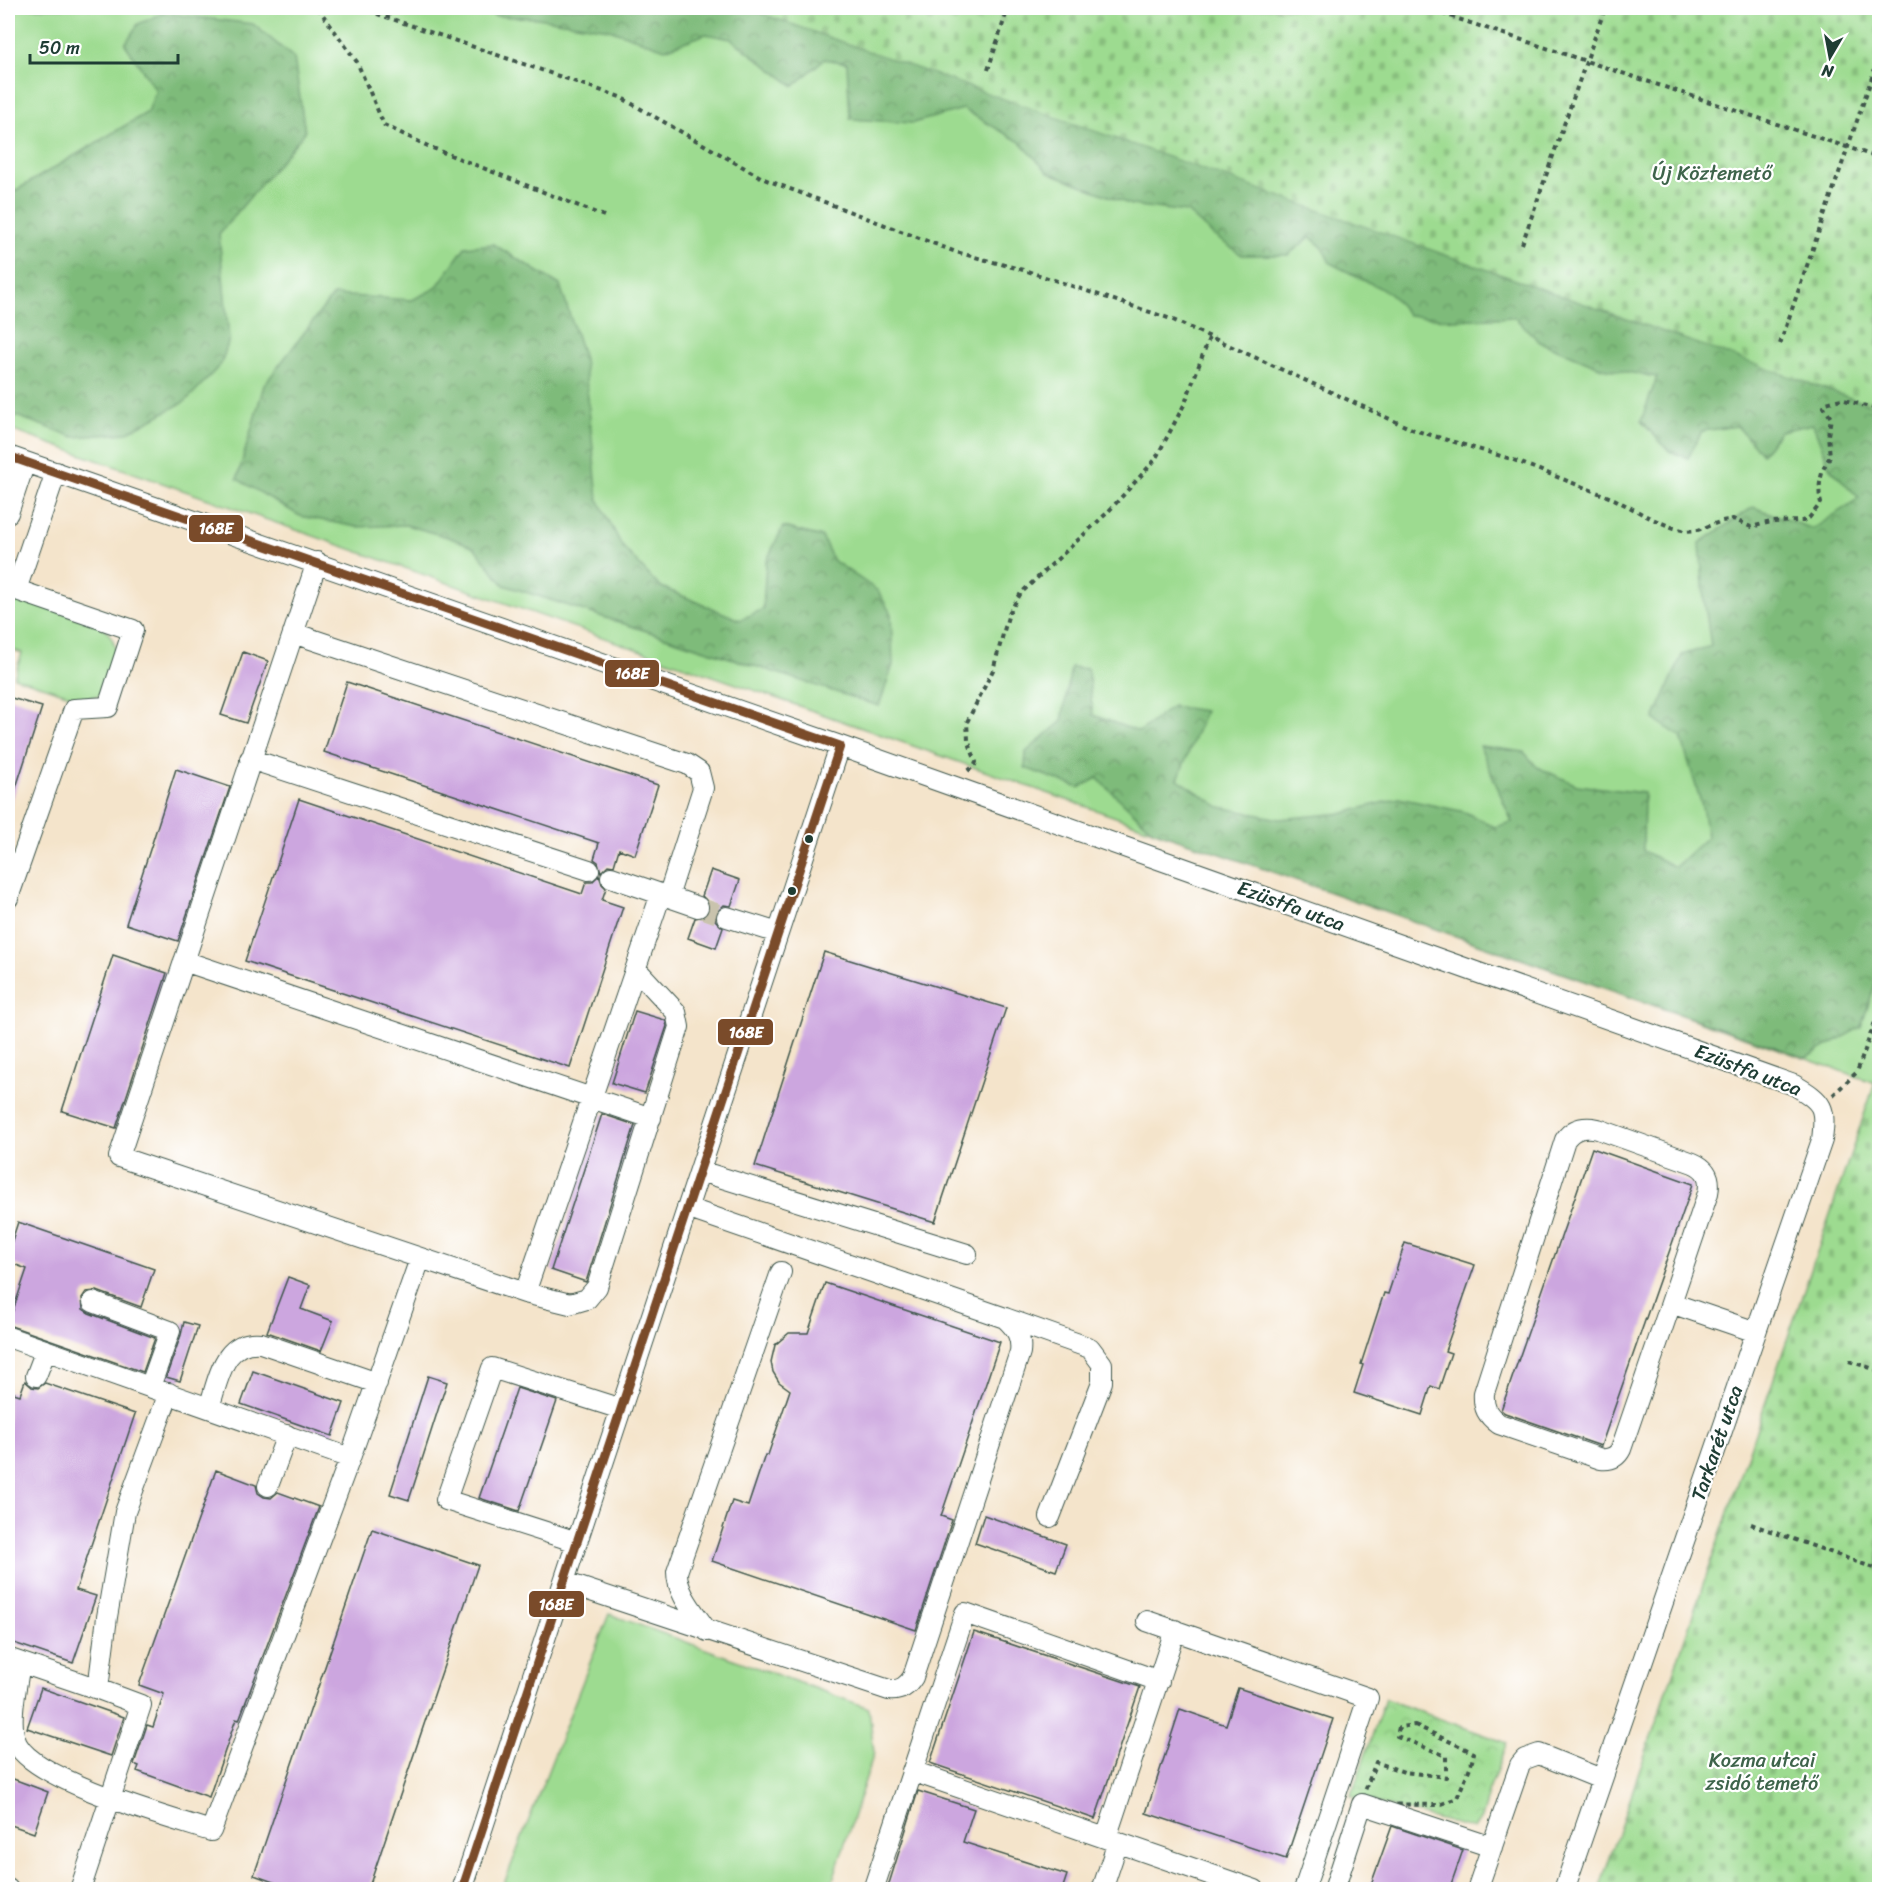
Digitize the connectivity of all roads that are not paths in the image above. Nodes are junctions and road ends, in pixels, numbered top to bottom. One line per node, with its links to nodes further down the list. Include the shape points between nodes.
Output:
1 (16, 459): 2 (street, Ezüstfa utca); 3 (street)
2 (56, 472): 4 (street, Ezüstfa utca); 5 (street)
3 (8, 513)
4 (317, 562): 6 (street); 7 (street, Ezüstfa utca)
5 (12, 589): 12 (street, via 133,630 108,707 74,709)
6 (293, 633): 8 (street); 11 (street, via 687,764 699,772 703,788)
7 (840, 746): 15 (street); 19 (street, Ezüstfa utca, via 1794,1085)
8 (250, 759): 9 (street); 16 (street)
9 (589, 870)
10 (610, 878): 11 (street)
11 (664, 895): 13 (street); 17 (street)
12 (8, 898)
13 (698, 907)
14 (727, 917): 15 (street)
15 (778, 933): 21 (street)
16 (184, 961): 18 (street); 24 (street, via 118,1157)
17 (636, 969): 18 (street); 20 (street, via 676,1012 679,1026)
18 (593, 1097): 20 (street); 26 (street)
19 (1821, 1105): 30 (street, Tarkarét utca, via 1822,1140)
20 (651, 1118): 26 (street, via 597,1287 587,1299 570,1304)
21 (699, 1171): 22 (street); 23 (street)
22 (687, 1208): 29 (street); 37 (street)
23 (968, 1254)
24 (420, 1259): 26 (street); 34 (street)
25 (781, 1272): 46 (street, via 677,1572 682,1594)
26 (525, 1293)
27 (93, 1302): 35 (street, via 170,1331)
28 (1671, 1303): 28 (street, via 1621,1449 1614,1457 1601,1459 1499,1424 1487,1415 1484,1394 1565,1140 1574,1130 1598,1129 1693,1163 1707,1172 1708,1193); 30 (street)
29 (1005, 1318): 41 (street, via 1090,1348 1102,1364 1102,1382); 46 (street, via 1019,1335 1020,1353 909,1684 889,1690)
30 (1756, 1332): 51 (street, Tarkarét utca)
31 (8, 1337): 32 (street)
32 (46, 1350): 33 (street); 35 (street)
33 (36, 1376)
34 (377, 1383): 36 (street, via 261,1343 246,1343 225,1362); 39 (street)
35 (159, 1390): 36 (street); 49 (street, via 125,1512)
36 (209, 1407): 38 (street)
37 (621, 1409): 42 (street); 42 (street, via 492,1368 446,1500)
38 (287, 1435): 39 (street); 40 (street)
39 (350, 1458): 52 (street, via 211,1831)
40 (268, 1486)
41 (1050, 1517)
42 (577, 1542): 43 (street)
43 (564, 1582): 46 (street); 56 (street)
44 (1147, 1621): 45 (street)
45 (1176, 1630): 48 (street); 60 (street, via 1368,1698)
46 (707, 1631)
47 (14, 1661): 49 (street); 52 (street, via 14,1727 22,1752 50,1771)
48 (1159, 1681): 50 (street, via 966,1613); 53 (street)
49 (98, 1689): 52 (street, via 141,1705)
50 (912, 1771): 53 (street); 57 (street)
51 (1601, 1779): 54 (street, via 1539,1754 1525,1759); 63 (street, Tarkarét utca)
52 (110, 1799): 55 (street)
53 (1112, 1840): 58 (street); 59 (street)
54 (1492, 1847): 61 (street, via 1362,1804); 62 (street)
55 (80, 1890)
56 (462, 1890)
57 (873, 1890)
58 (1101, 1890)
59 (1255, 1890)
60 (1304, 1890)
61 (1334, 1890)
62 (1477, 1890)
63 (1564, 1890)

